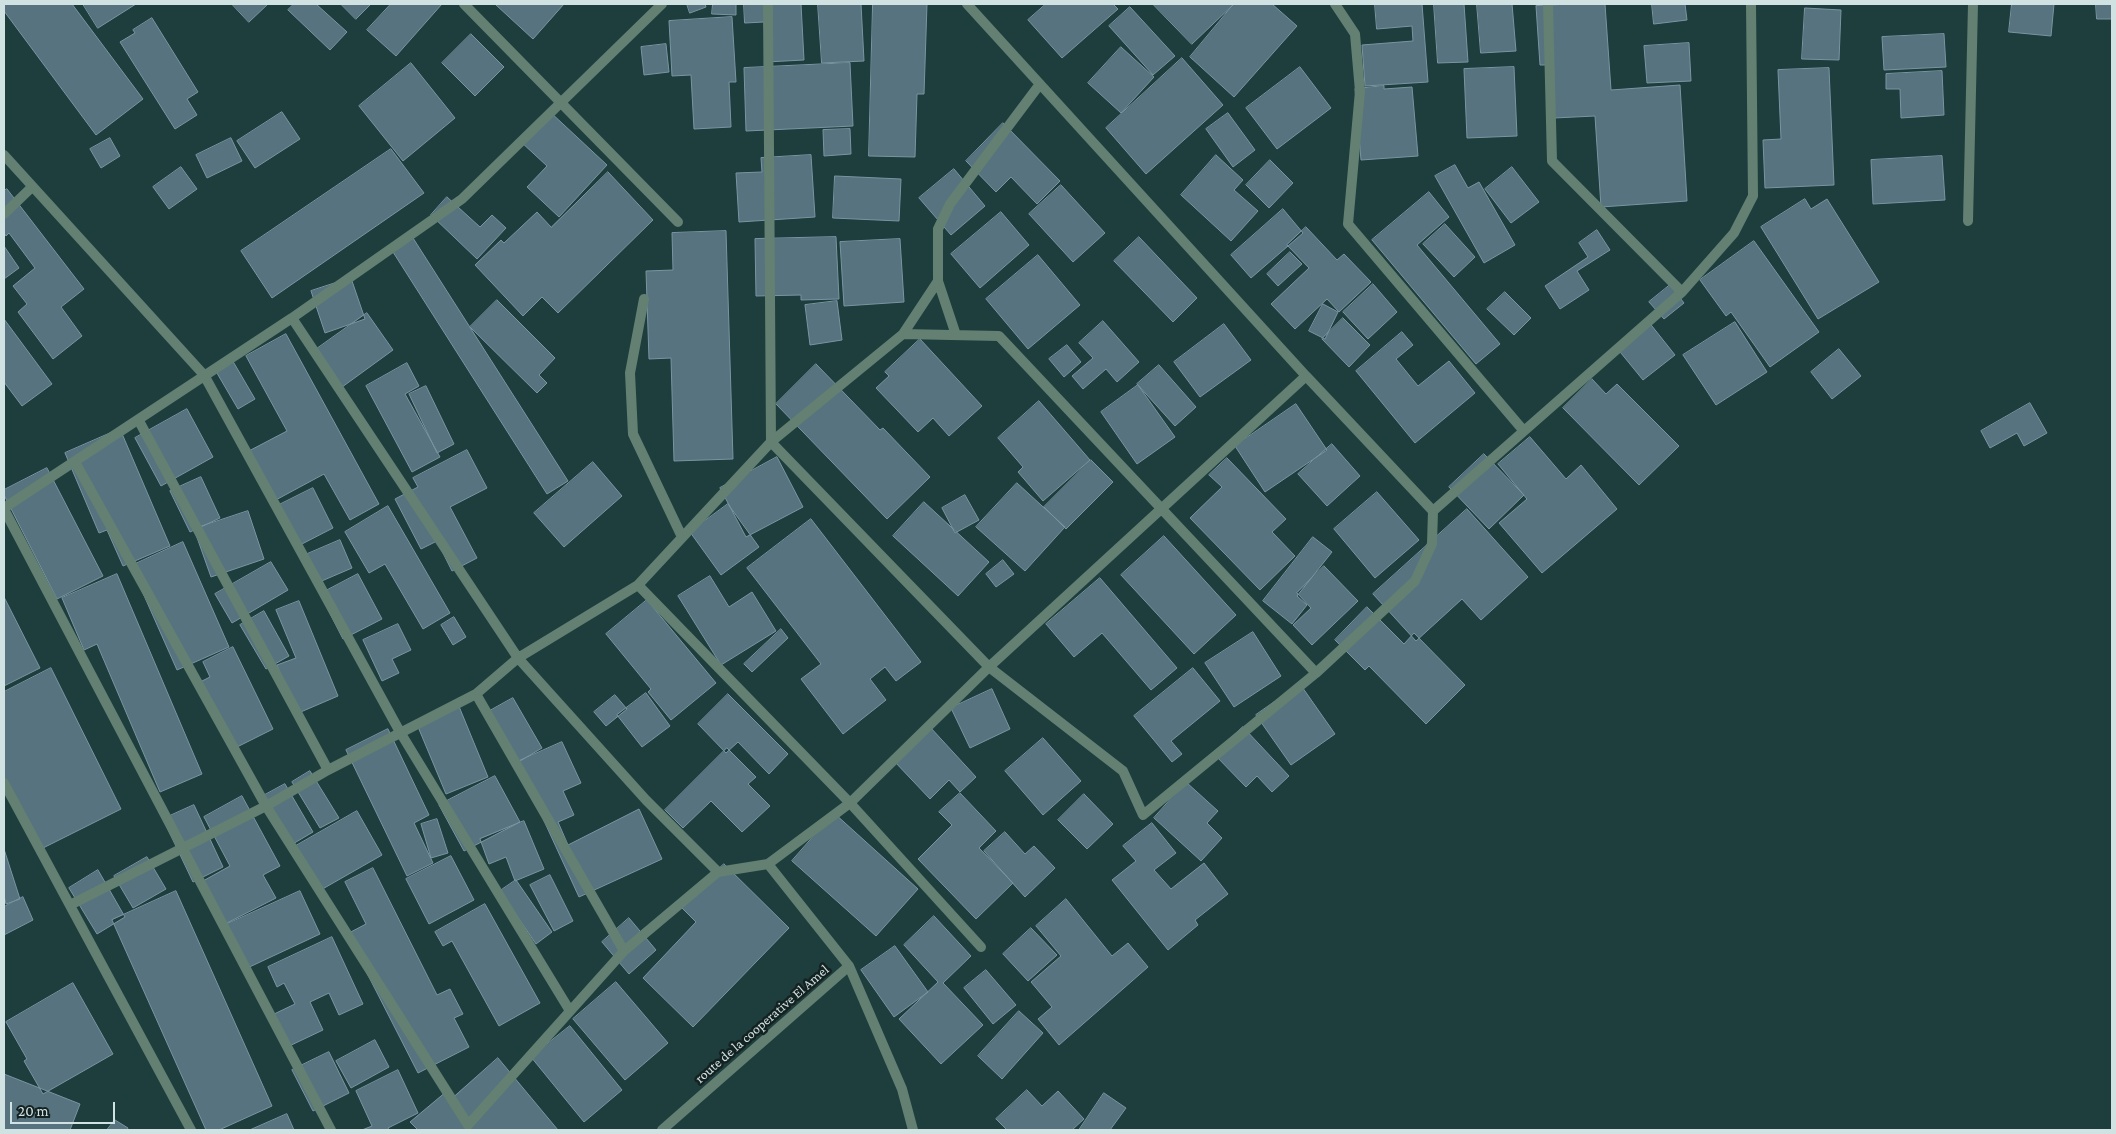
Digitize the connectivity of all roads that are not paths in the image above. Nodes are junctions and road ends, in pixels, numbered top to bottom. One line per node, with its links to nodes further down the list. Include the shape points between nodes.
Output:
1 (464, 4): 10 (street)
2 (662, 4): 10 (street)
3 (768, 4): 26 (street)
4 (967, 4): 9 (street)
5 (1335, 4): 25 (street, via 1356,34 1360,91 1348,224)
6 (1548, 4): 17 (street, via 1552,161)
7 (1751, 4): 17 (street, via 1753,196 1734,233)
8 (1973, 4): 14 (street)
9 (1040, 84): 16 (street, via 950,204 938,229); 23 (street)
10 (562, 102): 15 (street); 19 (street, via 462,199)
11 (4, 155): 12 (street)
12 (32, 187): 13 (street); 22 (street)
13 (4, 214)
14 (1968, 220)
15 (678, 222)
16 (938, 281): 20 (street); 21 (street)
17 (1682, 292): 25 (street)
18 (644, 299): 31 (street, via 630,373 634,434)
19 (292, 318): 22 (street); 33 (street)
20 (903, 334): 21 (street); 26 (street)
21 (956, 335): 28 (street, via 999,336)
22 (204, 375): 24 (street); 37 (street)
23 (1306, 376): 28 (street); 30 (street)
24 (139, 421): 27 (street); 38 (street)
25 (1523, 430): 30 (street)
26 (771, 442): 31 (street); 34 (street)
27 (75, 462): 29 (street); 41 (street)
28 (1162, 507): 34 (street); 35 (street)
29 (4, 508): 42 (street)
30 (1433, 511): 35 (street, via 1432,544 1415,581)
31 (682, 537): 32 (street)
32 (638, 585): 33 (street); 40 (street)
33 (518, 658): 36 (street); 44 (street, via 646,800)
34 (989, 667): 35 (street, via 1123,771 1144,815); 40 (street)
35 (1316, 673)
36 (476, 694): 37 (street); 47 (street)
37 (400, 732): 38 (street); 49 (street)
38 (328, 770): 41 (street)
39 (4, 783): 45 (street)
40 (850, 803): 43 (street); 46 (street)
41 (266, 806): 42 (street); 49 (street, via 468,1125)
42 (182, 848): 45 (street); 51 (street)
43 (768, 864): 44 (street); 48 (street, route de la cooperative El Amel)
44 (718, 872): 47 (street)
45 (70, 905): 50 (street)
46 (981, 947)
47 (624, 951): 49 (street)
48 (849, 966): 52 (street, route de la cooperative El Amel); 53 (street, via 902,1089)
49 (570, 1011)
50 (191, 1130)
51 (331, 1130)
52 (662, 1130)
53 (913, 1130)

